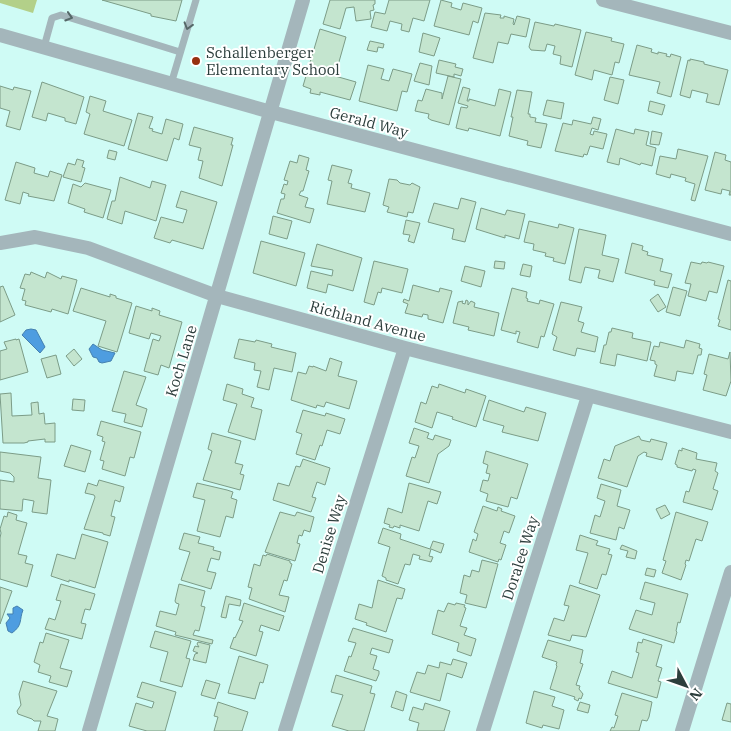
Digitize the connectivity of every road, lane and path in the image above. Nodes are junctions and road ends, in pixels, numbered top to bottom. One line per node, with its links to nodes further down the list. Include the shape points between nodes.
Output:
1 (196, 0): 7 (lane, one-way to 7)
2 (303, 0): 9 (street, Koch Lane)
3 (603, 0): 4 (street)
4 (731, 33)
5 (0, 35): 6 (street, Gerald Way)
6 (44, 47): 7 (lane, one-way to 7, via 52,18 61,15); 8 (street, Gerald Way)
7 (180, 52): 8 (lane)
8 (171, 84): 9 (street, Gerald Way)
9 (271, 112): 10 (street, Gerald Way); 12 (street, Koch Lane)
10 (731, 234)
11 (0, 243): 12 (street, Richland Avenue, via 35,237 88,248)
12 (216, 296): 13 (street, Richland Avenue); 17 (street, Koch Lane)
13 (405, 348): 14 (street, Richland Avenue); 18 (street, Denise Way)
14 (588, 396): 15 (street, Richland Avenue); 19 (street, Doralee Way)
15 (731, 432)
16 (731, 572): 20 (street)
17 (89, 731)
18 (285, 731)
19 (482, 731)
20 (682, 731)

